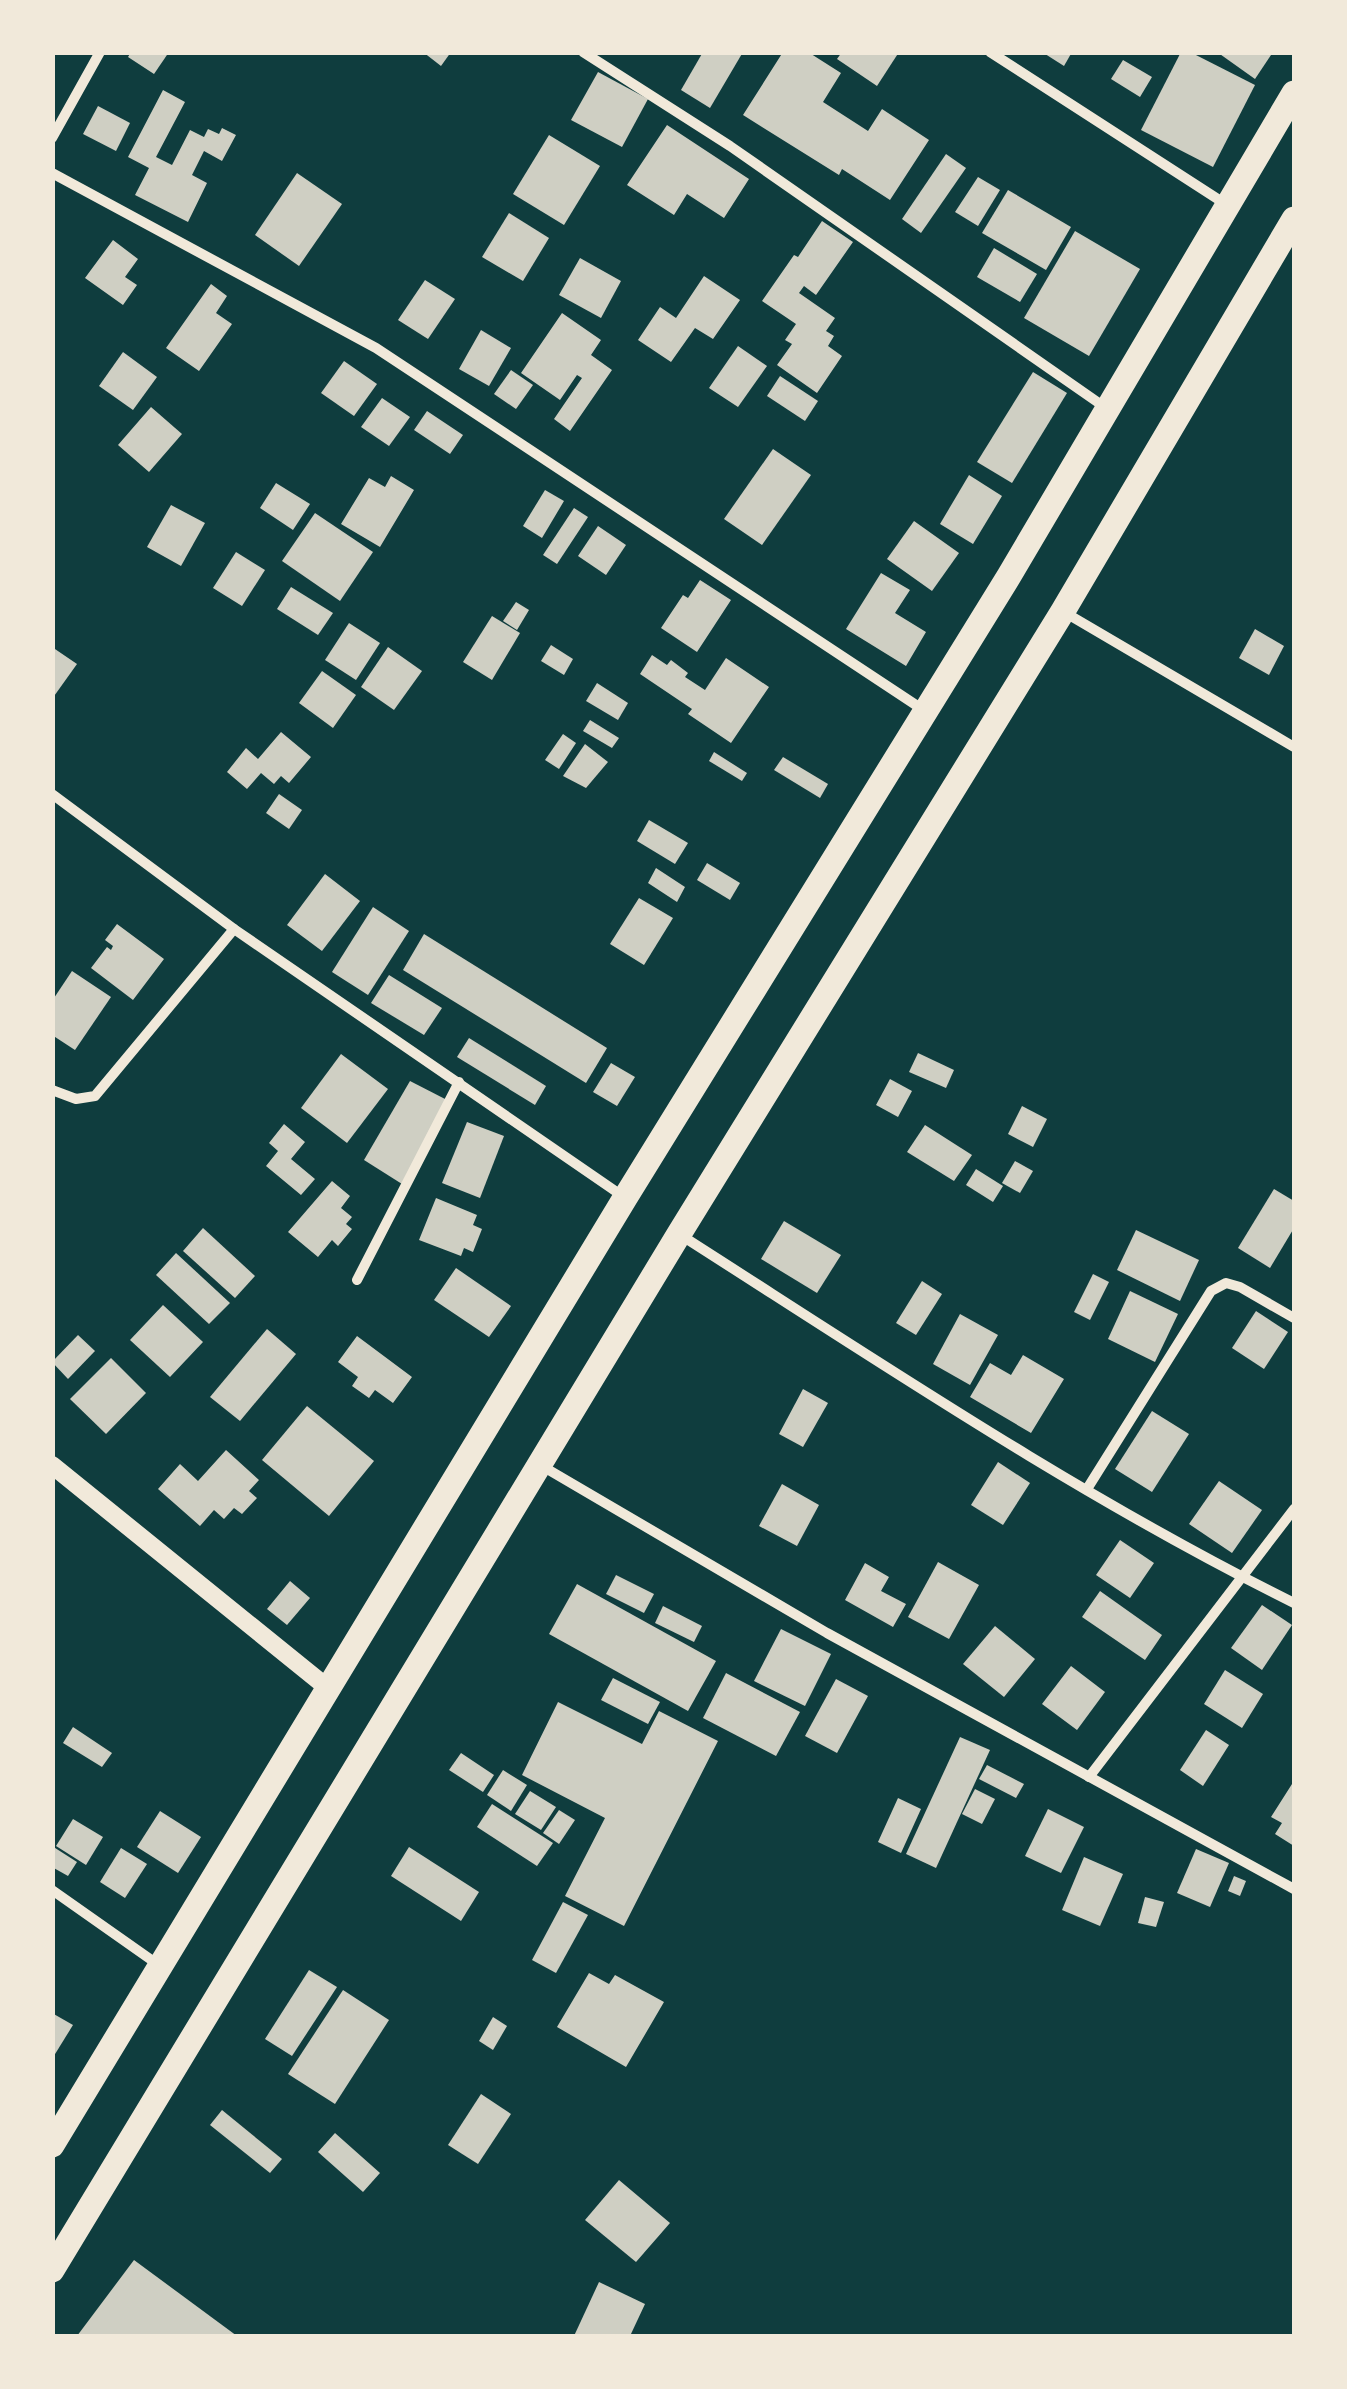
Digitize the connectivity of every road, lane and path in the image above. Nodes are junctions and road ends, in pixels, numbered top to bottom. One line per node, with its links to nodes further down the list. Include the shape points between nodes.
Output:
1 (100, 52): 5 (street)
2 (583, 52): 9 (street, via 730,146)
3 (990, 52): 7 (street)
4 (1294, 93): 7 (main road)
5 (52, 138)
6 (52, 173): 11 (street, via 376,348)
7 (1228, 205): 9 (main road)
8 (1294, 219): 10 (main road)
9 (1106, 408): 11 (main road)
10 (1063, 612): 12 (street); 18 (main road)
11 (926, 711): 17 (main road)
12 (1294, 747)
13 (52, 794): 14 (street)
14 (234, 929): 15 (street); 16 (street, via 95,1096 76,1099)
15 (459, 1082): 17 (street); 19 (street)
16 (52, 1090)
17 (626, 1198): 27 (main road)
18 (680, 1234): 22 (main road); 23 (street)
19 (357, 1280)
20 (1294, 1318): 23 (street, via 1240,1286 1226,1283 1211,1291)
21 (52, 1465): 27 (street)
22 (541, 1466): 28 (street); 33 (main road)
23 (1086, 1488): 25 (street)
24 (1294, 1509): 25 (street)
25 (1242, 1577): 26 (street); 28 (street)
26 (1294, 1603)
27 (329, 1690): 31 (main road)
28 (1090, 1777): 29 (street)
29 (1294, 1889)
30 (52, 1890): 31 (street)
31 (161, 1966): 32 (main road)
32 (52, 2145)
33 (52, 2270)

